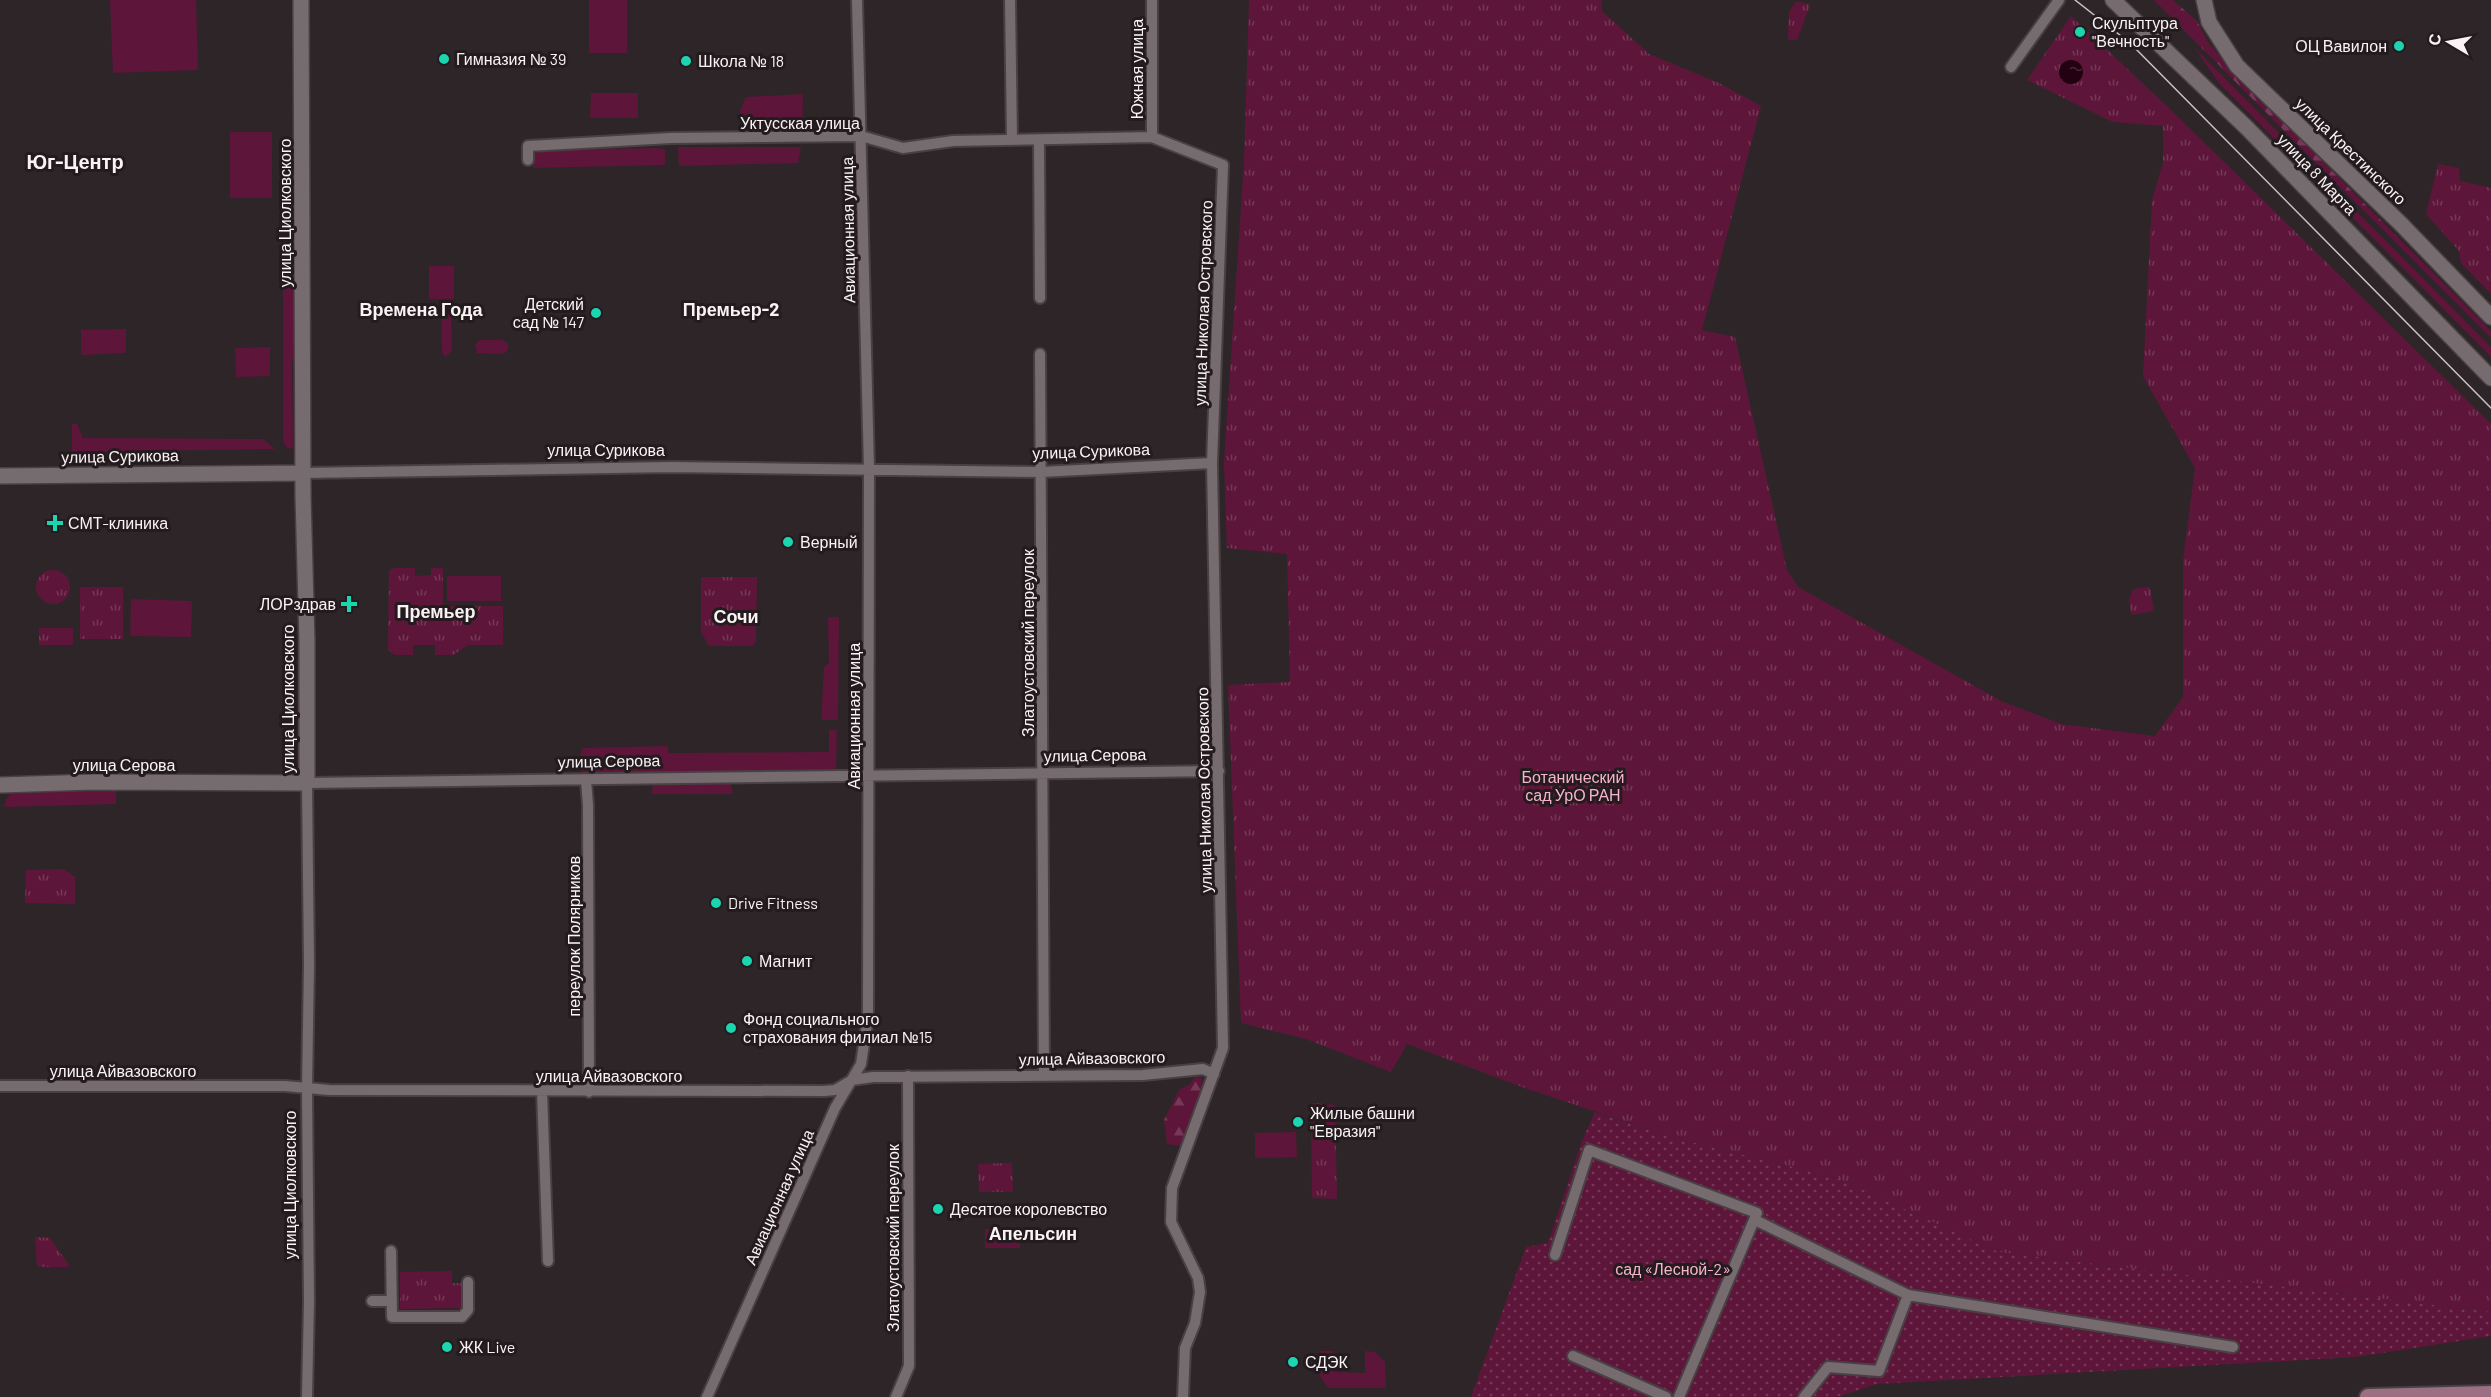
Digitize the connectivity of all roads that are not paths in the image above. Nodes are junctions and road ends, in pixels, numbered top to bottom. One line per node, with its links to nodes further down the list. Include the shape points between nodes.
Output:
1 (301, 0): 22 (street, улица Циолковского)
2 (857, 0): 9 (street, Авиационная улица)
3 (1010, 0): 11 (street)
4 (1152, 0): 10 (street, Южная улица)
5 (2059, 0): 8 (street)
6 (2113, 0): 18 (street, улица 8 Марта, via 2247,128)
7 (2204, 0): 16 (street, улица Крестинского, via 2209,22 2236,66 2401,224)
8 (2011, 67)
9 (861, 136): 11 (street, Уктусская улица, via 903,148 953,141); 13 (street, Уктусская улица, via 671,138 528,146); 20 (street, Авиационная улица)
10 (1152, 137): 12 (street, Уктусская улица); 14 (street, Уктусская улица)
11 (1012, 140): 12 (street, Уктусская улица)
12 (1039, 140): 15 (street)
13 (528, 160)
14 (1223, 165): 19 (street, улица Николая Островского)
15 (1040, 298)
16 (2491, 317)
17 (1040, 354): 21 (street, Златоустовский переулок)
18 (2491, 378)
19 (1212, 463): 21 (street, улица Сурикова); 24 (street, улица Николая Островского)
20 (868, 468): 21 (street, улица Сурикова); 22 (street, улица Сурикова); 26 (street, Авиационная улица)
21 (1041, 472): 25 (street, Златоустовский переулок)
22 (303, 473): 23 (street, улица Сурикова); 28 (street, улица Циолковского)
23 (0, 476)
24 (1219, 771): 25 (street, улица Серова); 30 (street, улица Николая Островского, via 1223,1048)
25 (1044, 774): 26 (street, улица Серова); 31 (street, Златоустовский переулок)
26 (869, 777): 27 (street, улица Серова); 33 (street, Авиационная улица, via 868,1017 864,1055)
27 (586, 780): 28 (street, улица Серова); 37 (street, переулок Полярников)
28 (307, 783): 29 (street, улица Серова); 35 (street, улица Циолковского)
29 (0, 785)
30 (1214, 1074): 31 (street, улица Айвазовского, via 1203,1069 1143,1075); 52 (street, улица Николая Островского, via 1172,1188 1171,1222 1198,1278 1200,1292 1196,1323 1185,1348)
31 (1044, 1075): 32 (street, улица Айвазовского)
32 (908, 1076): 33 (street, улица Айвазовского); 51 (street, Златоустовский переулок, via 909,1366)
33 (852, 1080): 37 (street, улица Айвазовского, via 835,1090 824,1091); 50 (street, Авиационная улица, via 835,1108)
34 (0, 1086): 35 (street, улица Айвазовского)
35 (307, 1089): 36 (street, улица Айвазовского); 49 (street, улица Циолковского)
36 (542, 1091): 37 (street, улица Айвазовского); 41 (street)
37 (588, 1092)
38 (1755, 1220): 40 (street, via 1757,1213 1589,1150); 43 (street); 54 (street)
39 (392, 1251): 45 (street)
40 (1555, 1255)
41 (548, 1260)
42 (468, 1282): 45 (street, via 468,1310 462,1317 392,1317)
43 (1908, 1296): 46 (street); 55 (street, via 1879,1371 1828,1367)
44 (372, 1301): 45 (street)
45 (392, 1301)
46 (2234, 1347)
47 (1573, 1356): 53 (street)
48 (2488, 1393): 56 (main road)
49 (307, 1397)
50 (707, 1397)
51 (896, 1397)
52 (1184, 1397)
53 (1665, 1397)
54 (1679, 1397)
55 (1804, 1397)
56 (2368, 1397)

